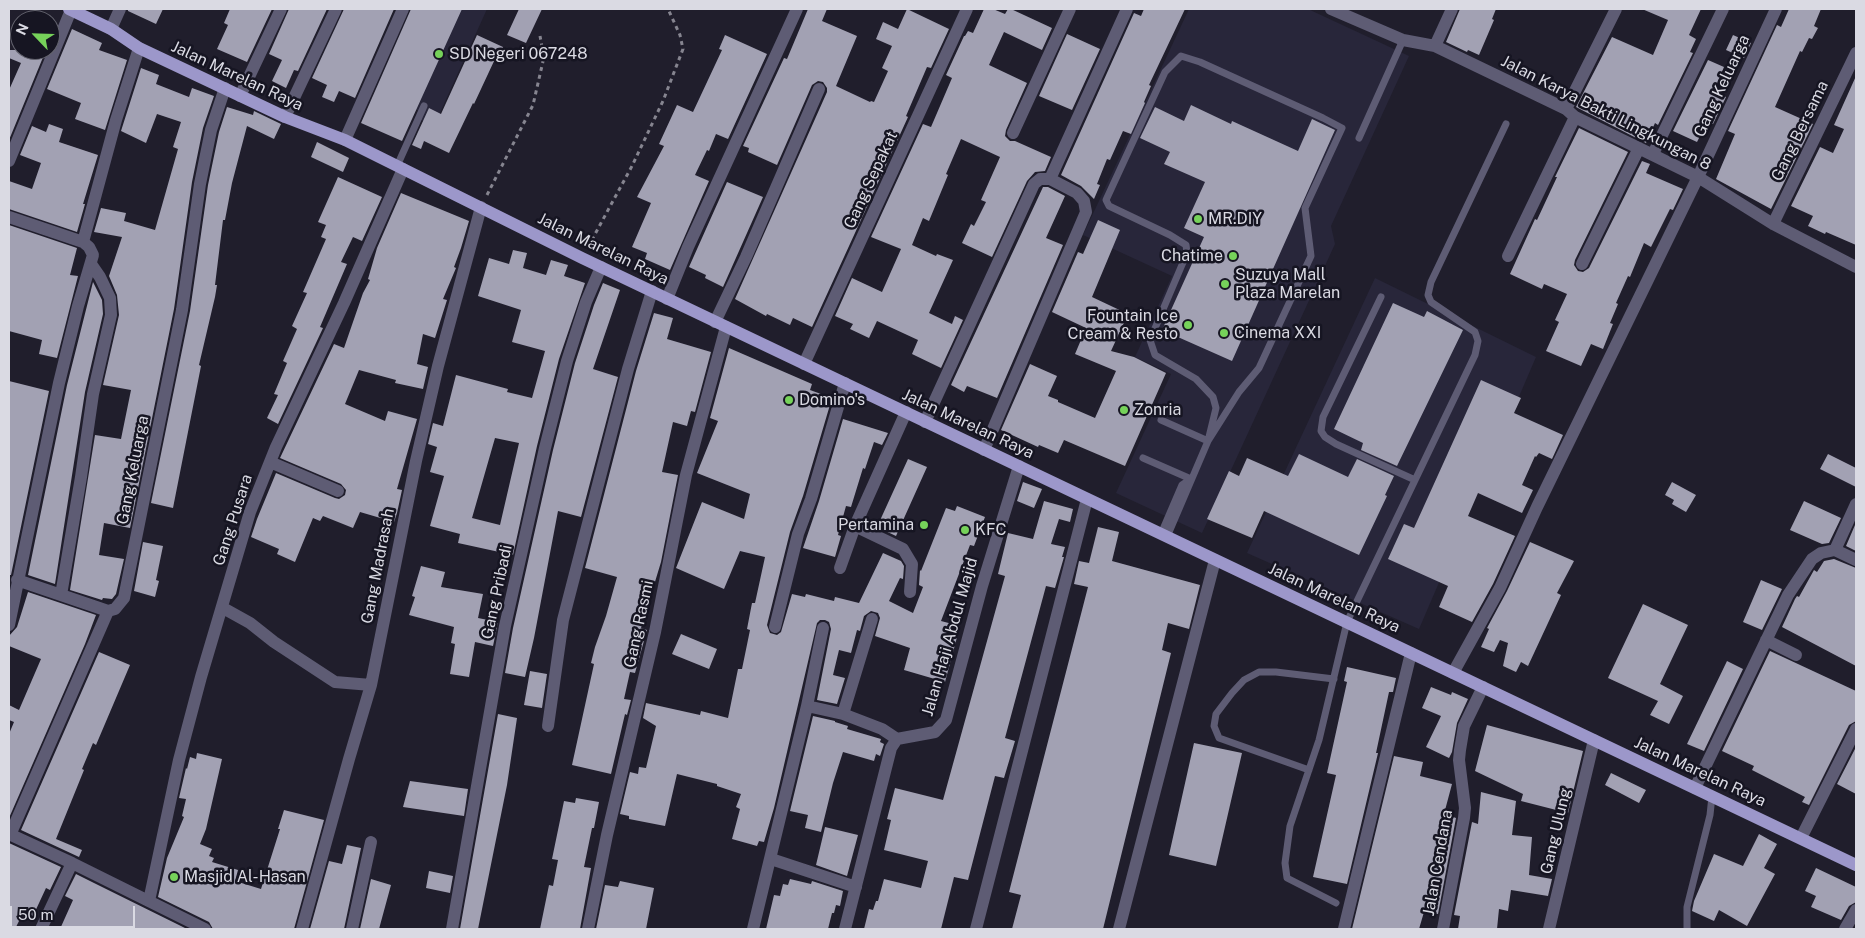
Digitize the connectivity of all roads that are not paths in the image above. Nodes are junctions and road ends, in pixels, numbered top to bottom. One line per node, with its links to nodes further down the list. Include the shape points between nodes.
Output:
1 (70, 9): 15 (main road, Jalan Marelan Raya); 32 (street)
2 (120, 9): 15 (street)
3 (281, 9): 22 (street)
4 (336, 9): 25 (street)
5 (404, 9): 29 (street)
6 (798, 9): 47 (street)
7 (967, 9): 49 (street, Gang Sepakat)
8 (1070, 9): 27 (street)
9 (1126, 9): 35 (street)
10 (1331, 9): 16 (street, Jalan Karya Bakti Lingkungan 8)
11 (1452, 9): 17 (street)
12 (1616, 9): 24 (street)
13 (1723, 9): 31 (street)
14 (1776, 9): 34 (street, Gang Keluarga)
15 (111, 29): 18 (main road, Jalan Marelan Raya)
16 (1403, 40): 17 (street, Jalan Karya Bakti Lingkungan 8); 28 (lane)
17 (1435, 46): 24 (street, Jalan Karya Bakti Lingkungan 8)
18 (139, 48): 20 (main road, Jalan Marelan Raya); 39 (street)
19 (1856, 53): 38 (street, Gang Bersama)
20 (225, 88): 22 (main road, Jalan Marelan Raya); 74 (street, Gang Keluarga, via 211,130 200,184 182,310 124,598 115,609)
21 (819, 89): 48 (street, Gang Rasmi)
22 (240, 96): 25 (main road, Jalan Marelan Raya)
23 (424, 106): 33 (lane)
24 (1571, 113): 30 (street, Jalan Karya Bakti Lingkungan 8); 40 (street)
25 (285, 117): 29 (main road, Jalan Marelan Raya)
26 (1506, 124): 60 (lane, via 1428,295 1431,302 1475,332 1478,341 1475,355)
27 (1013, 133)
28 (1359, 138)
29 (345, 140): 33 (main road, Jalan Marelan Raya)
30 (1638, 148): 31 (street, Jalan Karya Bakti Lingkungan 8); 42 (street)
31 (1653, 154): 34 (street, Jalan Karya Bakti Lingkungan 8)
32 (9, 161)
33 (400, 168): 36 (main road, Jalan Marelan Raya); 57 (street, Gang Pusara, via 344,303)
34 (1698, 177): 38 (street, Jalan Karya Bakti Lingkungan 8); 83 (street, Gang Keluarga, via 1536,507 1500,588)
35 (1050, 179): 53 (street, via 1040,179 1034,184); 55 (street, via 1078,193 1086,212)
36 (482, 207): 44 (main road, Jalan Marelan Raya); 85 (street, Gang Madrasah, via 438,366)
37 (9, 217): 39 (street)
38 (1773, 224): 43 (street, Jalan Karya Bakti Lingkungan 8)
39 (83, 242): 41 (street, via 92,251)
40 (1508, 256)
41 (91, 264): 70 (street, via 59,384); 72 (street, via 110,298 111,315 93,394)
42 (1582, 264)
43 (1856, 267)
44 (601, 268): 45 (main road, Jalan Marelan Raya); 110 (street, Gang Pribadi, via 567,361 540,467 505,626)
45 (652, 292): 47 (main road, Jalan Marelan Raya); 89 (street, via 563,620)
46 (1381, 296): 60 (lane, via 1322,417 1321,430 1325,438 1336,444)
47 (666, 299): 48 (main road, Jalan Marelan Raya)
48 (720, 324): 49 (main road, Jalan Marelan Raya); 111 (street, Gang Rasmi)
49 (804, 364): 50 (main road, Jalan Marelan Raya)
50 (844, 383): 51 (main road, Jalan Marelan Raya); 78 (street, via 798,534)
51 (906, 412): 53 (main road, Jalan Marelan Raya); 64 (street)
52 (1160, 420): 54 (lane)
53 (925, 422): 55 (main road, Jalan Marelan Raya)
54 (1208, 441): 54 (lane, via 1216,408 1212,397 1196,379 1155,354 1150,340 1187,253 1186,245 1109,206 1106,200 1165,72 1181,56 1342,128 1305,208 1311,256 1259,368 1239,392); 59 (lane)
55 (984, 450): 58 (main road, Jalan Marelan Raya)
56 (1143, 458): 59 (lane)
57 (270, 462): 61 (street); 73 (street, Gang Pusara, via 250,512)
58 (1019, 466): 62 (main road, Jalan Marelan Raya); 91 (street, Jalan Haji Abdul Majid, via 946,720 935,732)
59 (1191, 479): 65 (lane, via 1182,485)
60 (1414, 480): 76 (lane)
61 (338, 491)
62 (1087, 498): 65 (main road, Jalan Marelan Raya); 114 (street)
63 (1856, 504): 66 (street)
64 (855, 526): 69 (street); 71 (street, via 903,549 912,564)
65 (1164, 535): 67 (main road, Jalan Marelan Raya)
66 (1835, 550): 68 (street); 80 (street, via 1821,553 1810,562 1788,595)
67 (1215, 560): 76 (main road, Jalan Marelan Raya); 115 (street)
68 (1856, 560)
69 (840, 568)
70 (17, 580): 72 (street); 77 (street)
71 (910, 592)
72 (61, 595): 74 (street)
73 (222, 608): 85 (street, via 250,623 335,682); 103 (street, Gang Pusara, via 179,760)
74 (108, 611): 96 (street, Gang Keluarga)
75 (872, 618): 88 (street)
76 (1347, 622): 81 (main road, Jalan Marelan Raya); 84 (lane)
77 (9, 625)
78 (775, 627)
79 (823, 628): 87 (street)
80 (1766, 640): 82 (street); 94 (street)
81 (1410, 653): 83 (main road, Jalan Marelan Raya); 116 (street)
82 (1796, 655)
83 (1453, 673): 86 (main road, Jalan Marelan Raya)
84 (1334, 679): 93 (lane); 93 (lane, via 1258,672 1244,680 1216,714 1214,726 1219,738)
85 (371, 685): 108 (street, Gang Madrasah)
86 (1483, 687): 92 (main road, Jalan Marelan Raya); 117 (street, Jalan Cendana, via 1464,726 1460,750 1465,808)
87 (806, 706): 88 (street); 99 (street)
88 (843, 714): 91 (street, via 882,729)
89 (548, 726)
90 (1856, 729): 97 (street)
91 (897, 739): 102 (street, via 886,765)
92 (1594, 740): 94 (main road, Jalan Marelan Raya); 118 (street, Gang Ulung)
93 (1309, 770): 104 (lane, via 1290,826 1285,874 1290,881)
94 (1695, 788): 95 (main road, Jalan Marelan Raya)
95 (1712, 796): 97 (main road, Jalan Marelan Raya); 119 (lane, via 1687,907)
96 (9, 835): 100 (street)
97 (1801, 838): 101 (main road, Jalan Marelan Raya)
98 (371, 842): 109 (street)
99 (771, 859): 102 (street); 112 (street)
100 (72, 863): 103 (street); 106 (street)
101 (1856, 864)
102 (856, 887): 113 (street)
103 (148, 900): 107 (street)
104 (1336, 903)
105 (1856, 910): 120 (street)
106 (41, 929)
107 (205, 929)
108 (302, 929)
109 (352, 929)
110 (452, 929)
111 (588, 929)
112 (753, 929)
113 (845, 929)
114 (976, 929)
115 (1119, 929)
116 (1344, 929)
117 (1443, 929)
118 (1549, 929)
119 (1687, 929)
120 (1845, 929)

